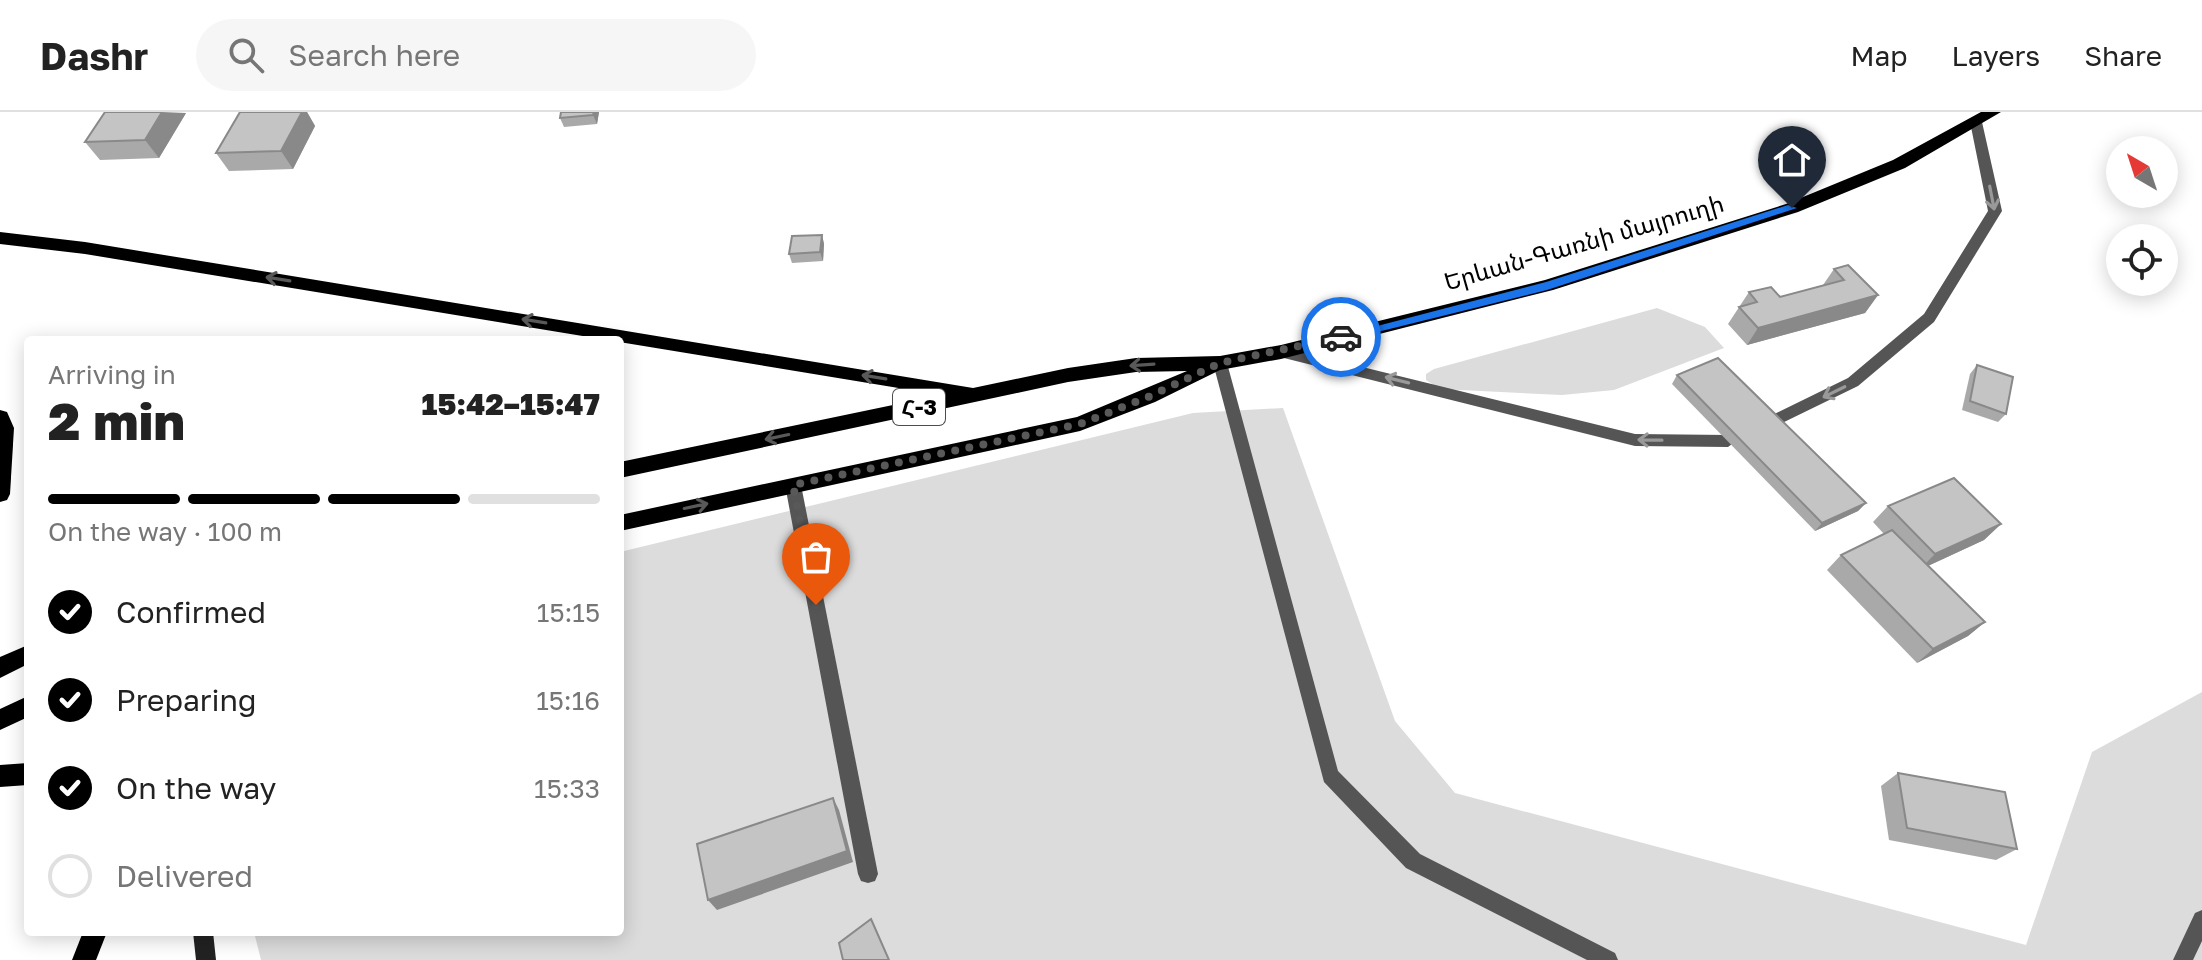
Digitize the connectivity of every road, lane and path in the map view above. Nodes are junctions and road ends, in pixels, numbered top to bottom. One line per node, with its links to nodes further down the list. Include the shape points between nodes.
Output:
1 (1993, 112): 2 (main road, Երևան-Գառնի մայրուղի / Հ-3)
2 (1976, 122): 6 (main road, Երևան-Գառնի մայրուղի / Հ-3, via 1899,164 1792,208 1547,286); 10 (lane, one-way to 10, via 1995,211 1929,318 1853,382)
3 (0, 238): 4 (main road, one-way to 3)
4 (623, 336)
5 (624, 336): 8 (main road, one-way to 5)
6 (1281, 352): 7 (main road, Երևան-Գառնի մայրուղի / Հ-3); 11 (lane, one-way to 6, via 1635,440)
7 (1220, 363): 8 (main road, Երևան-Գառնի մայրուղի / Հ-3, one-way to 8, via 1136,365); 13 (main road, Երևան-Գառնի մայրուղի / Հ-3, via 1080,424); 28 (lane, via 1330,776 1413,861)
8 (978, 394): 12 (main road, Երևան-Գառնի մայրուղի / Հ-3, one-way to 12)
9 (0, 417): 14 (main road, via 5,428)
10 (1769, 423)
11 (1728, 441)
12 (624, 469)
13 (793, 485): 15 (main road, Երևան-Գառնի մայրուղի / Հ-3, one-way to 13); 22 (lane)
14 (0, 494)
15 (624, 522)
16 (24, 656): 17 (main road)
17 (0, 668)
18 (24, 708): 19 (main road)
19 (0, 720)
20 (24, 774): 21 (main road)
21 (0, 776)
22 (868, 874)
23 (2202, 920): 29 (lane)
24 (93, 936): 26 (main road)
25 (203, 936): 27 (street)
26 (84, 960)
27 (206, 960)
28 (1608, 960)
29 (2183, 960)

